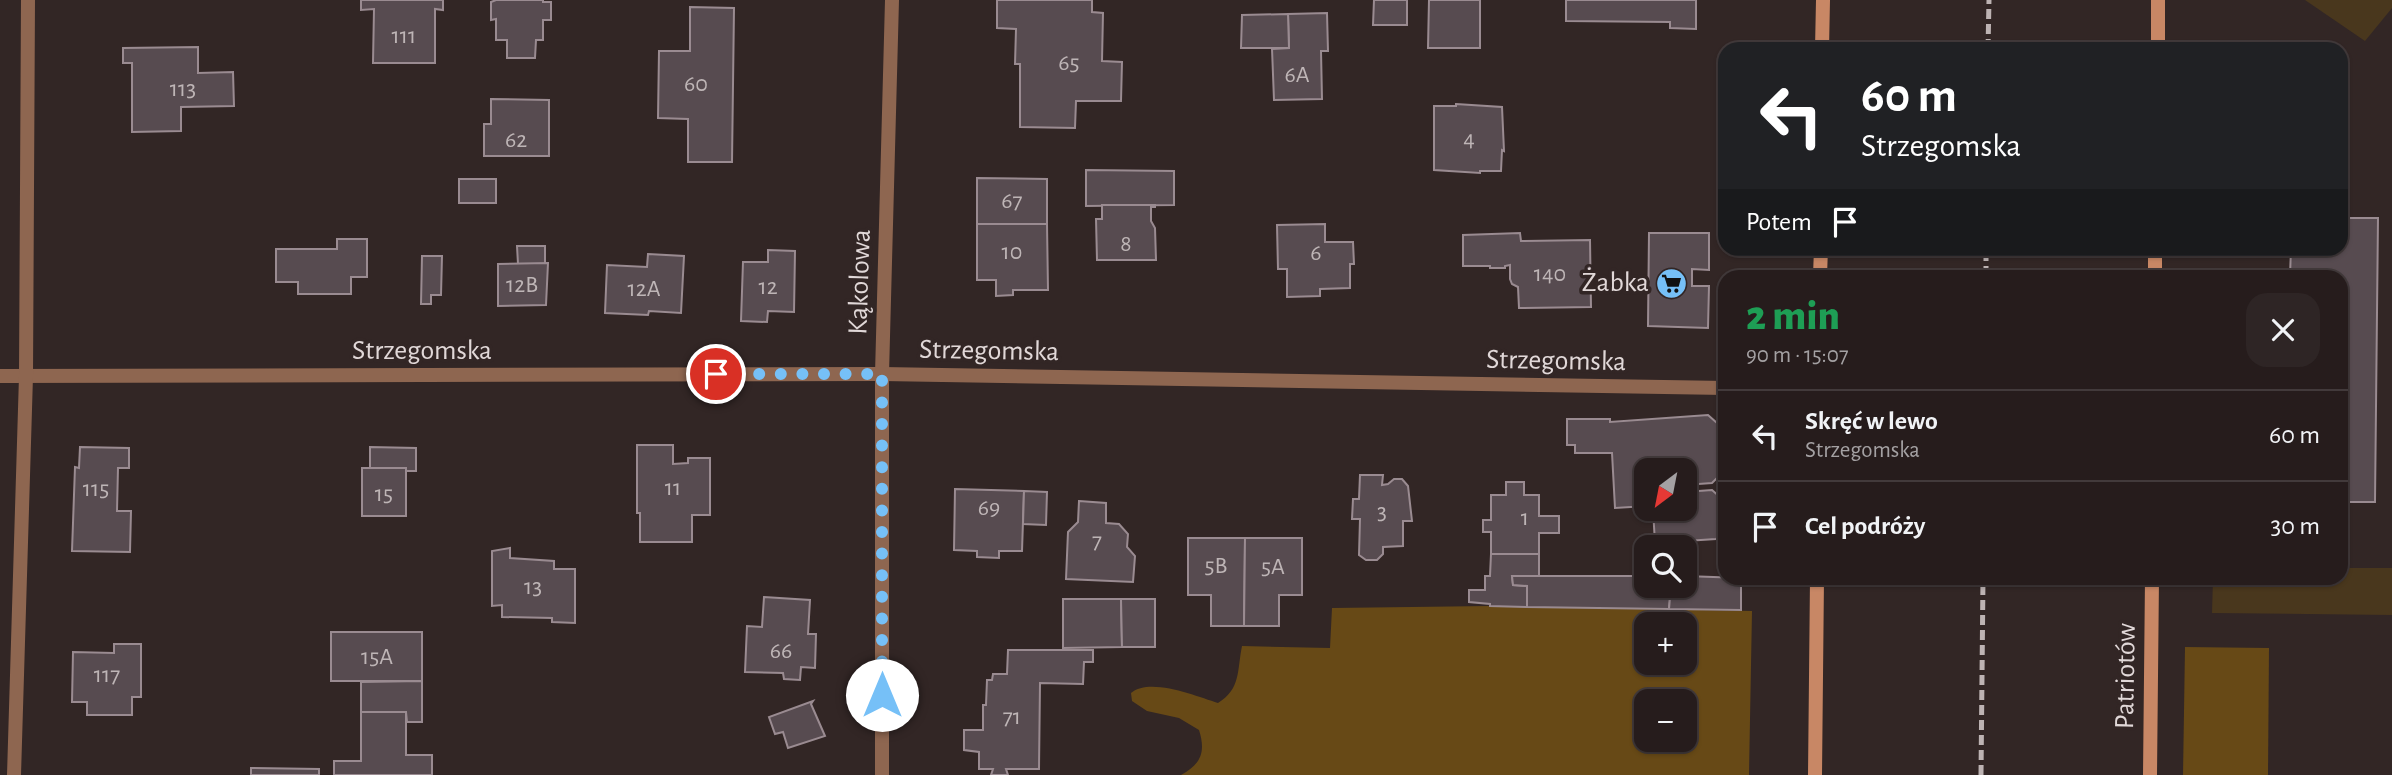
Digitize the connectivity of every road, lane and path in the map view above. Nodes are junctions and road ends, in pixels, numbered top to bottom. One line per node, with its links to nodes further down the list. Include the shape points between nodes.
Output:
1 (28, 0): 9 (street)
2 (892, 0): 7 (street, Kąkolowa)
3 (1823, 0): 5 (main road)
4 (2158, 0): 6 (main road)
5 (1822, 42)
6 (2158, 42)
7 (882, 374): 9 (street, Strzegomska); 10 (street, Strzegomska); 14 (street, Kąkolowa)
8 (0, 376): 9 (street, Strzegomska)
9 (26, 376): 13 (street)
10 (1718, 388)
11 (1817, 585): 15 (main road)
12 (2152, 585): 16 (main road, Patriotów)
13 (14, 775)
14 (882, 775)
15 (1815, 775)
16 (2150, 775)

